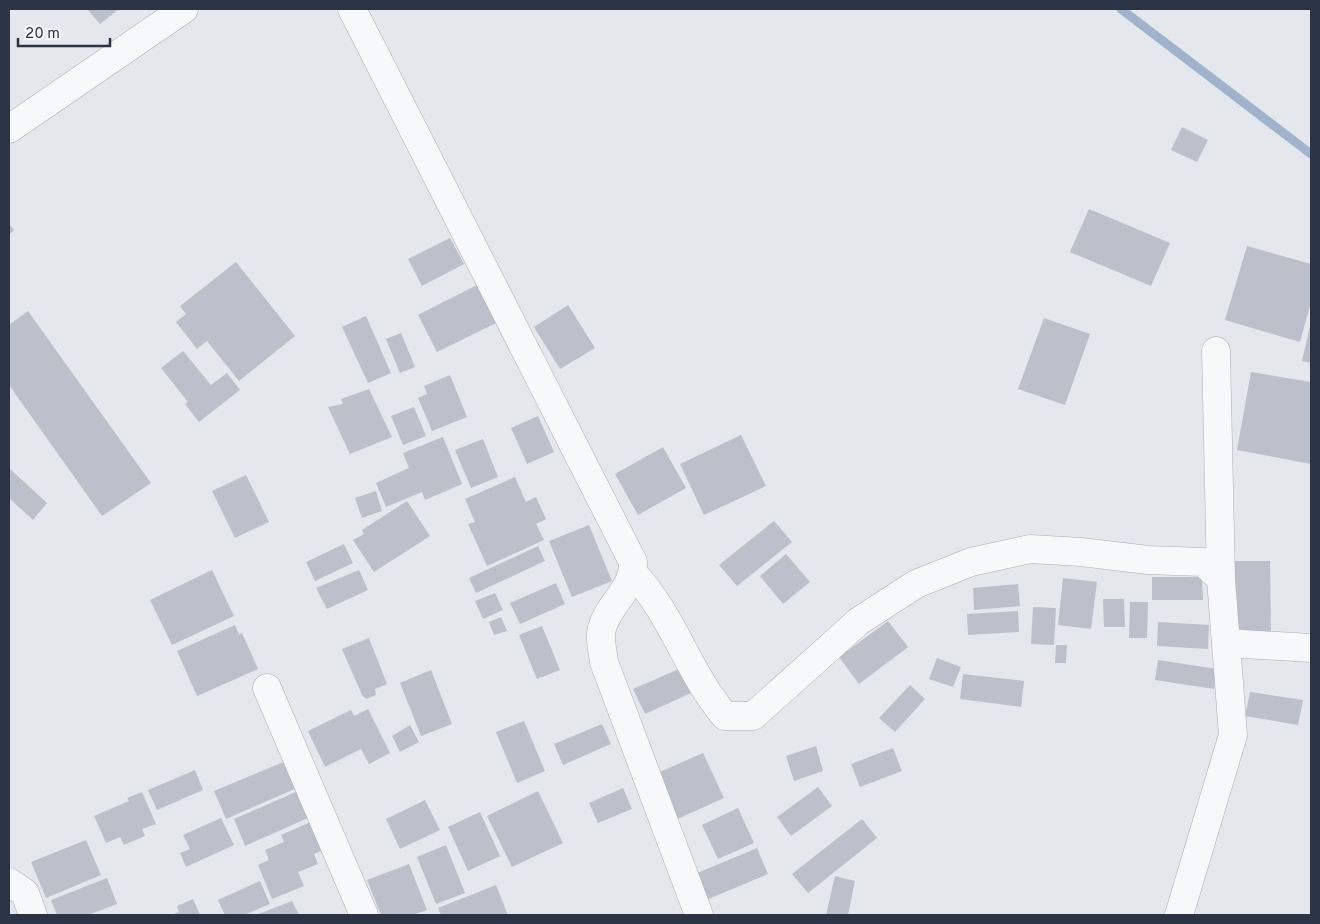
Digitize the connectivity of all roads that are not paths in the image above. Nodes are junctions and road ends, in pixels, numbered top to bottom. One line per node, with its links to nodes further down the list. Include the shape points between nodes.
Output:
1 (184, 9): 3 (street)
2 (352, 9): 5 (street, via 633,562)
3 (9, 129)
4 (1216, 351): 6 (street)
5 (633, 573): 6 (street, via 651,592 707,695 724,716 753,716 859,621 916,584 971,562 1030,549 1081,552 1203,562); 13 (street, via 602,629 604,662)
6 (1221, 579): 7 (street)
7 (1226, 643): 8 (street); 14 (street, via 1233,735)
8 (1311, 648)
9 (268, 688): 12 (street)
10 (9, 882): 11 (street, via 24,893)
11 (33, 915)
12 (364, 915)
13 (699, 915)
14 (1179, 915)

